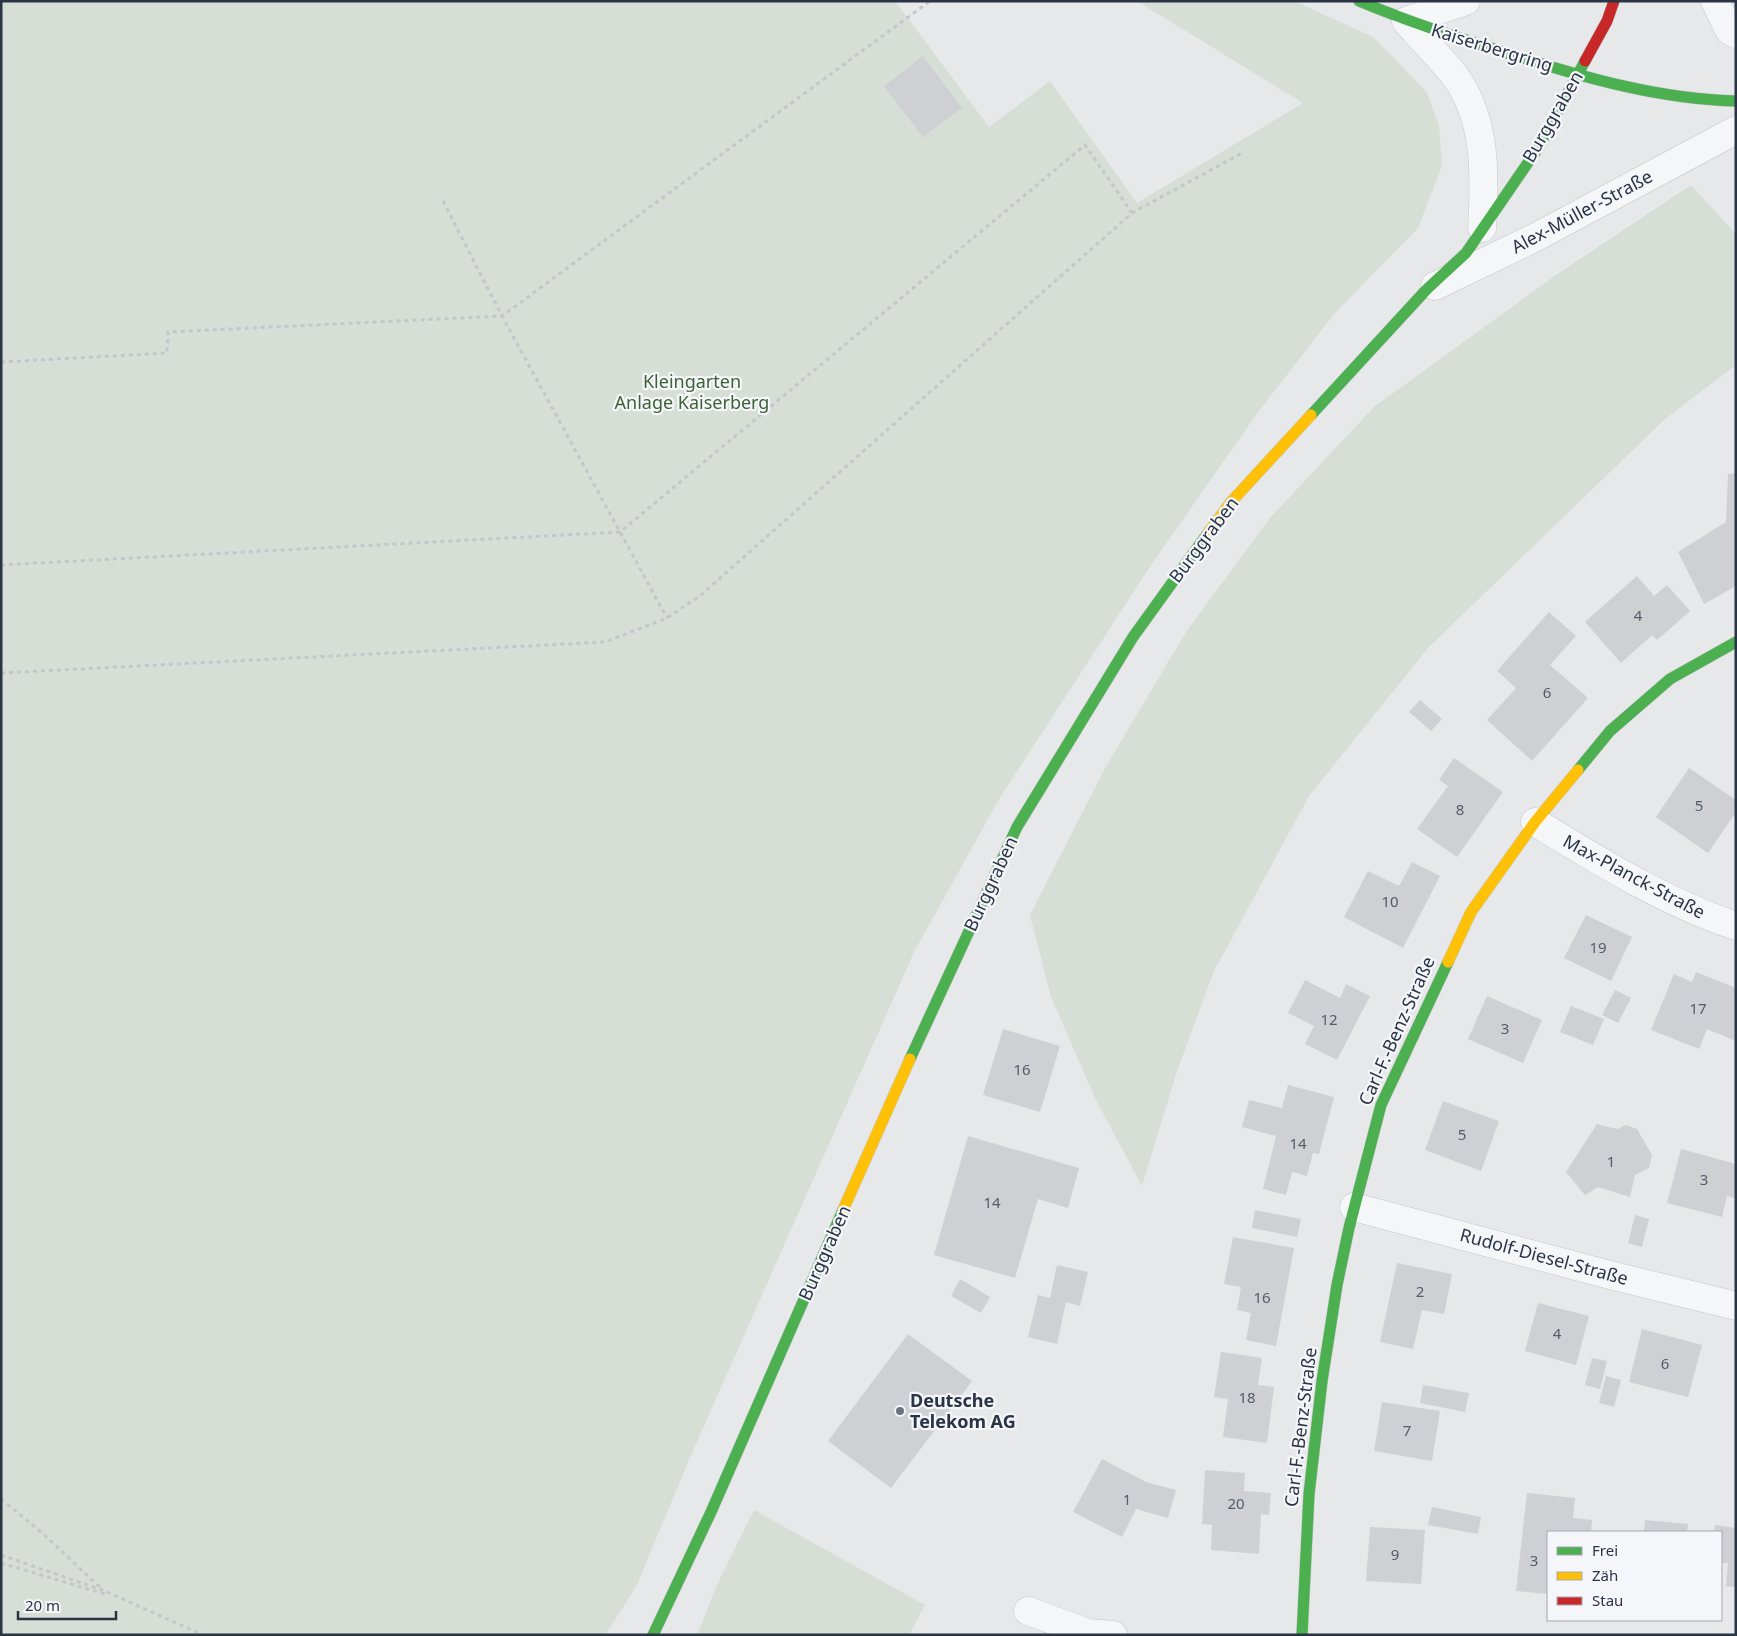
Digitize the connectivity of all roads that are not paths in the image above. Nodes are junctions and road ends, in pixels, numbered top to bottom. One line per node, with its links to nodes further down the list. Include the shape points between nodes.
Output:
1 (1358, 1): 5 (street, Kaiserbergring)
2 (1466, 1): 5 (street, Kaiserbergring)
3 (1614, 1): 7 (street, Burggraben)
4 (1715, 1): 6 (street, via 1729,30)
5 (1406, 22): 7 (street, Kaiserbergring); 10 (street, Burggraben, via 1455,77 1475,116 1485,172)
6 (1736, 34)
7 (1578, 75): 8 (street, via 1665,94); 10 (street, Burggraben, via 1538,148)
8 (1736, 101)
9 (1736, 130): 11 (street, Alex-Müller-Straße, via 1536,237)
10 (1482, 228): 11 (street, Burggraben, via 1466,253)
11 (1427, 290): 18 (street, Burggraben, via 1231,502 1133,637 1017,827)
12 (1736, 642): 13 (street, Carl-F.-Benz-Straße, via 1670,679 1610,731)
13 (1535, 822): 14 (street, Max-Planck-Straße, via 1607,866 1706,916); 15 (street, Carl-F.-Benz-Straße, via 1471,912 1415,1027 1381,1105)
14 (1736, 926)
15 (1354, 1207): 16 (street, Rudolf-Diesel-Straße, via 1610,1276); 20 (street, Carl-F.-Benz-Straße, via 1337,1285 1322,1381 1309,1494)
16 (1736, 1306)
17 (1028, 1611): 19 (street, via 1088,1633)
18 (653, 1635)
19 (1114, 1635)
20 (1302, 1635)

